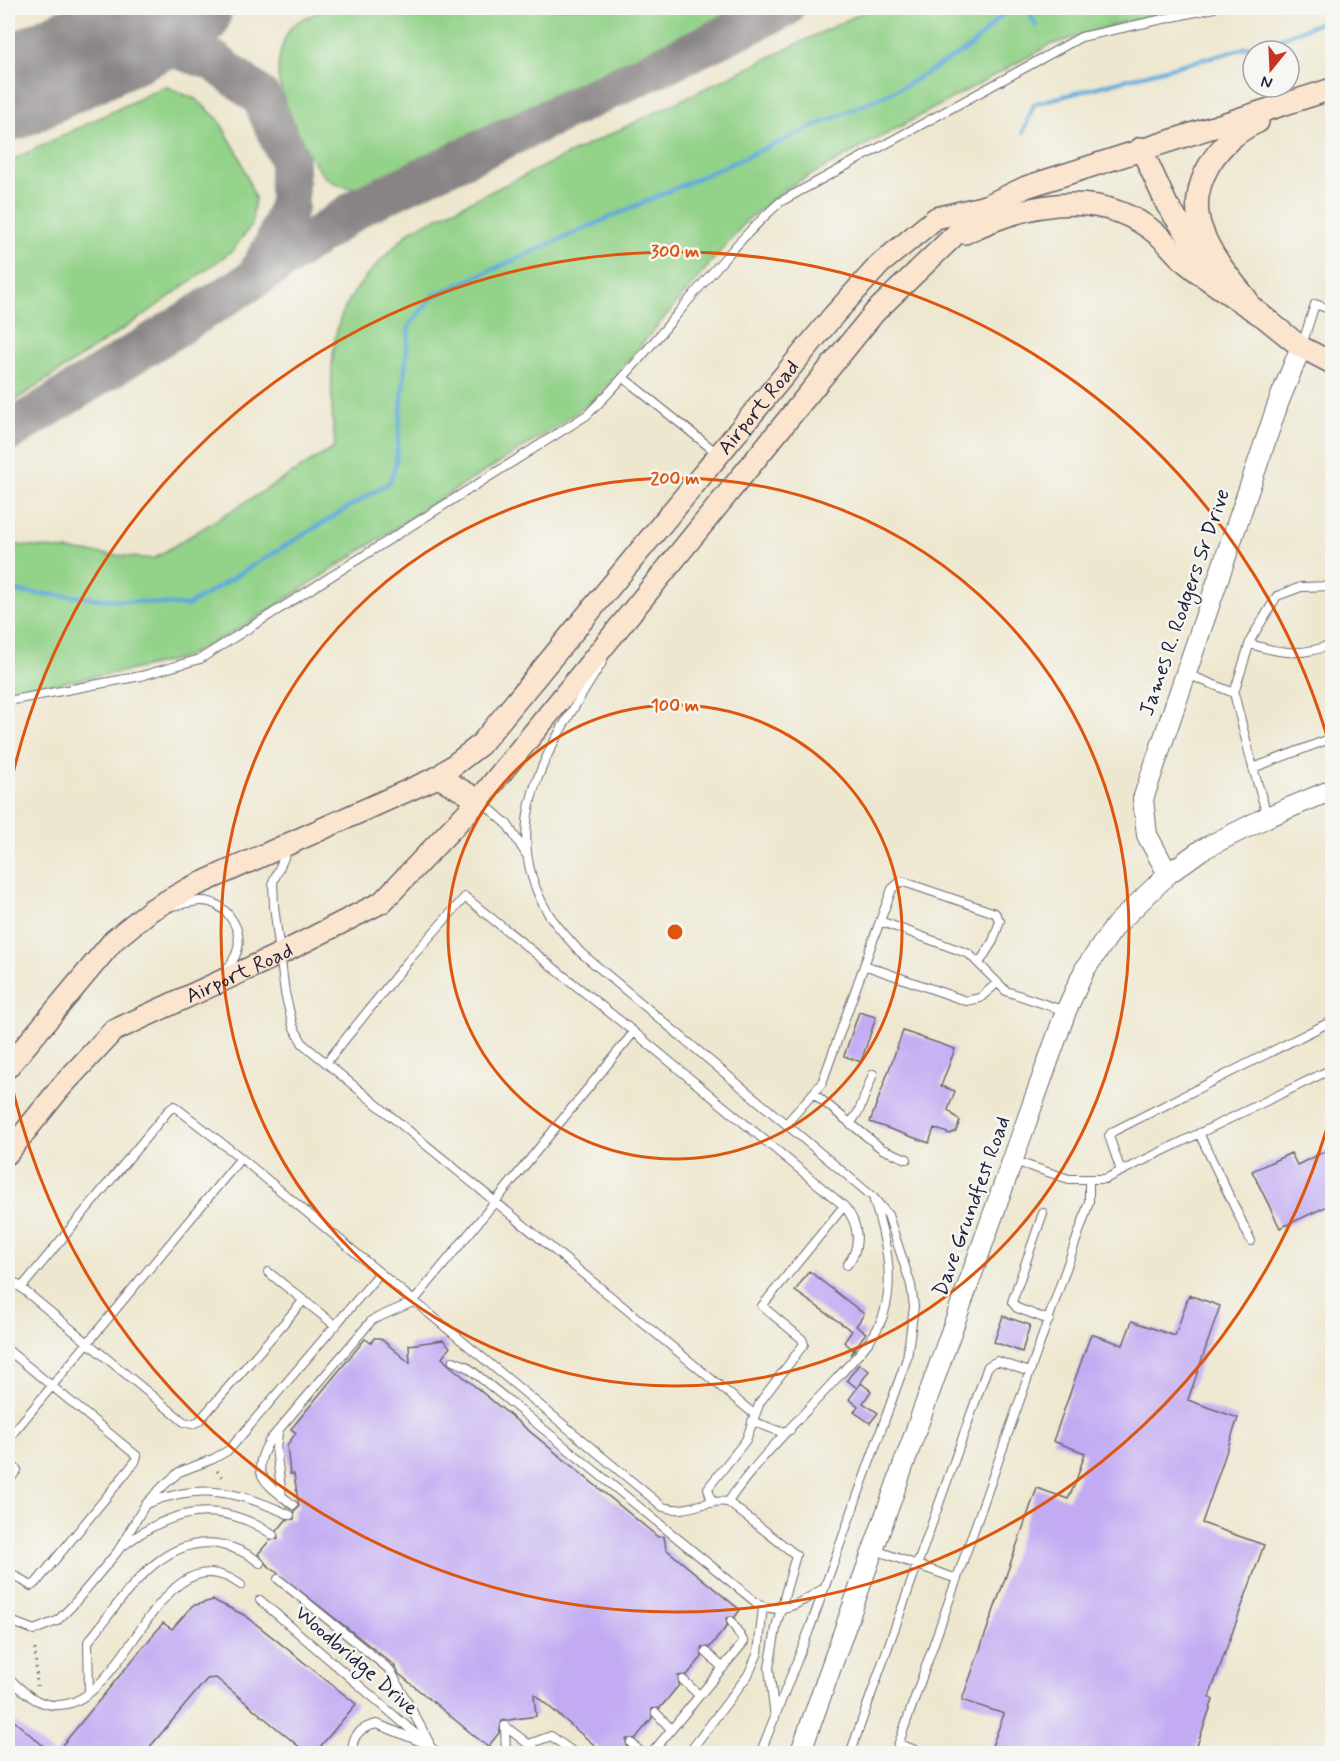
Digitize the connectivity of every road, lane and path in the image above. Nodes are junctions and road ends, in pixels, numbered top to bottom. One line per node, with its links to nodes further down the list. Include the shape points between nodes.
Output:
1 (1214, 8): 10 (lane, via 1081,37 780,202 753,226)
2 (1332, 90): 3 (main road, Airport Road); 7 (main road, via 1240,129 1214,156 1201,186 1198,216 1202,231 1218,261)
3 (1141, 148): 4 (main road, Airport Road, via 1026,187); 7 (main road, via 1167,205 1202,258)
4 (986, 206): 5 (main road, Airport Road); 11 (main road, Airport Road, via 936,218 880,264 832,316)
5 (949, 241): 7 (main road, via 997,219 1039,206 1102,207 1158,235 1184,261); 13 (main road, Airport Road, via 868,320)
6 (1332, 310): 8 (lane, via 1315,304)
7 (1259, 314): 8 (main road)
8 (1301, 347): 9 (main road); 16 (street, James R. Rodgers Sr Drive)
9 (1332, 363)
10 (625, 379): 11 (lane); 18 (lane, via 587,415 200,659 141,676)
11 (720, 456): 21 (main road, Airport Road, via 486,738)
12 (1332, 586): 14 (lane, via 1301,587 1277,596)
13 (648, 590): 23 (main road, Airport Road); 26 (lane, via 540,767 528,807)
14 (1250, 644): 15 (lane, via 1299,654); 17 (lane)
15 (1332, 644)
16 (1186, 673): 17 (lane); 27 (street, James R. Rodgers Sr Drive, via 1143,799 1147,835)
17 (1234, 693): 20 (lane)
18 (8, 701)
19 (1332, 738): 20 (lane)
20 (1253, 768): 24 (lane)
21 (438, 777): 23 (main road); 25 (main road, Airport Road)
22 (1332, 790): 24 (street, Dave Grundfest Road)
23 (479, 800): 26 (lane, via 507,824); 30 (main road, Airport Road, via 382,902)
24 (1267, 816): 27 (street, Dave Grundfest Road, via 1201,850)
25 (290, 844): 28 (main road, Airport Road, via 190,888); 30 (lane, via 273,882)
26 (526, 854): 43 (lane, via 549,914 580,952)
27 (1168, 874): 35 (street, Dave Grundfest Road, via 1116,925 1085,969)
28 (152, 910): 33 (lane, via 201,901 227,912 235,925 238,948); 39 (main road, Airport Road, via 114,940)
29 (880, 921): 31 (lane, via 958,948); 31 (lane, via 892,888 901,881 995,913 1000,921); 32 (lane)
30 (280, 954): 33 (main road, Airport Road); 38 (lane, via 293,1026 303,1044)
31 (980, 962): 34 (lane)
32 (864, 965): 34 (lane, via 966,1001 980,999); 42 (lane, via 822,1083)
33 (219, 982): 46 (main road, Airport Road, via 113,1031)
34 (997, 983): 35 (lane, via 1006,991)
35 (1066, 1011): 49 (street, Dave Grundfest Road)
36 (1332, 1021): 50 (lane, via 1112,1132 1109,1142)
37 (634, 1032): 38 (lane, via 465,897); 53 (lane); 54 (lane)
38 (326, 1063): 53 (lane)
39 (8, 1067)
40 (1332, 1069): 45 (lane)
41 (873, 1074): 44 (lane)
42 (813, 1094): 43 (lane); 44 (lane)
43 (788, 1123): 52 (lane)
44 (850, 1124): 48 (lane, via 882,1149)
45 (1199, 1133): 50 (lane); 56 (lane)
46 (8, 1153)
47 (241, 1158): 59 (lane); 61 (lane, via 174,1106); 66 (lane)
48 (907, 1159)
49 (1013, 1161): 51 (lane, via 1069,1179); 87 (street, Dave Grundfest Road)
50 (1121, 1171): 51 (lane, via 1105,1179)
51 (1089, 1179): 64 (lane, via 1086,1212)
52 (873, 1197): 72 (lane, via 888,1270 884,1313 862,1348); 94 (lane, via 888,1215 905,1263 914,1307 912,1331 907,1358)
53 (495, 1201): 63 (lane); 71 (lane)
54 (843, 1206): 57 (lane, via 857,1232 855,1253); 71 (lane, via 762,1306 804,1344 763,1397)
55 (1043, 1213): 64 (lane, via 1012,1302 1017,1308)
56 (1251, 1241)
57 (847, 1265)
58 (268, 1272): 62 (lane)
59 (379, 1274): 63 (lane); 65 (lane)
60 (8, 1277): 61 (lane)
61 (22, 1287): 66 (lane)
62 (303, 1300): 65 (lane); 66 (lane, via 199,1421 192,1424 184,1422)
63 (413, 1302): 73 (lane, via 372,1320); 81 (lane, via 663,1507 683,1510)
64 (1048, 1320): 69 (lane)
65 (336, 1326): 82 (lane, via 229,1450 179,1472)
66 (88, 1342): 70 (lane)
67 (8, 1350): 70 (lane)
68 (453, 1361): 96 (lane, via 466,1366)
69 (1030, 1372): 89 (lane, via 997,1361 988,1366); 92 (lane)
70 (52, 1386): 74 (lane); 90 (lane, via 138,1456 36,1583 25,1584)
71 (753, 1418): 72 (lane, via 781,1432); 81 (lane, via 746,1440 708,1488)
72 (790, 1430): 80 (lane)
73 (278, 1432): 79 (lane); 79 (lane, via 259,1459 259,1470 263,1480)
74 (8, 1439)
75 (8, 1462): 78 (lane, via 17,1470)
76 (217, 1470): 77 (path)
77 (224, 1479)
78 (8, 1482)
79 (282, 1497): 83 (lane)
80 (728, 1502): 81 (lane); 97 (lane, via 795,1555)
81 (712, 1503)
82 (145, 1505): 84 (lane, via 191,1490 223,1492 265,1503); 86 (lane)
83 (293, 1505)
84 (290, 1515)
85 (273, 1535): 86 (lane, via 236,1516 200,1511 146,1528)
86 (120, 1548): 98 (lane, via 57,1621 34,1630)
87 (873, 1550): 89 (lane); 125 (street, Dave Grundfest Road)
88 (260, 1563): 106 (lane, via 233,1547 215,1544 179,1547 164,1556 88,1642)
89 (917, 1565): 92 (lane); 126 (lane)
90 (8, 1570)
91 (278, 1579): 114 (lane, via 390,1670)
92 (957, 1579): 113 (lane)
93 (241, 1585): 106 (lane, via 213,1574 199,1574 175,1584)
94 (824, 1588): 97 (lane, via 800,1603); 109 (lane)
95 (260, 1600): 114 (lane, Woodbridge Drive)
96 (763, 1607): 97 (lane); 115 (lane, via 758,1653 748,1675)
97 (781, 1608): 109 (lane, via 770,1668)
98 (8, 1620)
99 (731, 1621): 102 (lane, via 744,1642)
100 (35, 1649): 105 (path)
101 (706, 1652): 102 (lane)
102 (723, 1668): 107 (lane)
103 (8, 1677): 106 (lane, via 39,1701 70,1702)
104 (683, 1680): 107 (lane)
105 (37, 1686)
106 (89, 1693)
107 (699, 1695): 110 (lane)
108 (656, 1713): 110 (lane)
109 (775, 1720): 124 (lane)
110 (671, 1729): 123 (lane)
111 (631, 1743): 122 (lane)
112 (529, 1744): 118 (lane, via 505,1726); 119 (lane); 120 (lane); 121 (lane, via 551,1736)
113 (898, 1744): 127 (lane); 128 (lane)
114 (431, 1746): 116 (lane, Woodbridge Drive, via 377,1724 361,1730 353,1742); 117 (lane, Woodbridge Drive)
115 (692, 1752)
116 (353, 1754)
117 (439, 1754)
118 (506, 1754)
119 (532, 1754)
120 (542, 1754)
121 (576, 1754)
122 (643, 1754)
123 (651, 1754)
124 (760, 1754)
125 (800, 1754)
126 (850, 1754)
127 (895, 1754)
128 (926, 1754)

